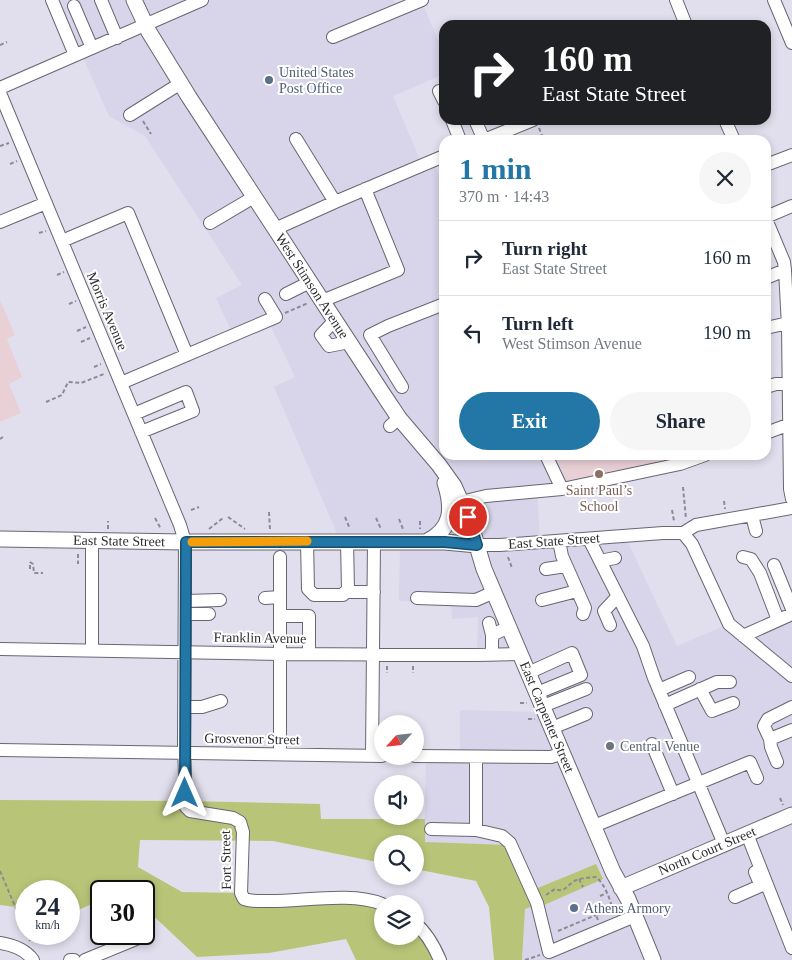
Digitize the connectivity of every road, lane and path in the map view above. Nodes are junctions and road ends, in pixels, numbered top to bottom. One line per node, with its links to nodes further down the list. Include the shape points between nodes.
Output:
1 (52, 0): 17 (street)
2 (101, 0): 12 (street)
3 (134, 0): 10 (main road, West Stimson Avenue)
4 (202, 0): 10 (street)
5 (422, 0): 11 (street)
6 (676, 0): 9 (street)
7 (774, 0): 14 (street)
8 (74, 6): 16 (street)
9 (684, 20)
10 (145, 26): 12 (street); 18 (main road, West Stimson Avenue)
11 (333, 37)
12 (117, 38): 16 (street)
13 (7, 42): 15 (path)
14 (792, 44)
15 (0, 45)
16 (92, 48): 17 (street)
17 (75, 55): 19 (street)
18 (181, 83): 21 (street); 35 (main road, West Stimson Avenue)
19 (0, 88)
20 (0, 93): 36 (street, Morris Avenue)
21 (130, 115)
22 (522, 125): 24 (street)
23 (532, 125): 25 (path)
24 (497, 135)
25 (541, 135)
26 (296, 139): 37 (street)
27 (9, 142): 28 (path)
28 (0, 146)
29 (792, 155): 32 (street)
30 (439, 158): 34 (street)
31 (17, 161): 33 (path)
32 (771, 163)
33 (10, 164)
34 (365, 189): 37 (street); 55 (street, via 398,270)
35 (254, 197): 41 (street); 42 (main road, West Stimson Avenue)
36 (46, 202): 40 (street); 46 (street, Morris Avenue)
37 (335, 202): 42 (street)
38 (792, 206): 39 (street)
39 (771, 216)
40 (0, 222)
41 (210, 223)
42 (275, 229): 51 (main road, West Stimson Avenue)
43 (771, 229): 47 (street)
44 (46, 230): 45 (path)
45 (39, 233)
46 (62, 241): 65 (street, via 128,214); 69 (street, Morris Avenue)
47 (787, 263): 49 (street); 59 (street)
48 (64, 272): 50 (path)
49 (771, 274)
50 (57, 275)
51 (310, 282): 52 (street); 55 (main road, West Stimson Avenue)
52 (286, 294)
53 (265, 299): 58 (street)
54 (76, 301): 56 (path)
55 (316, 301): 58 (path); 84 (main road, West Stimson Avenue, via 349,342 394,422)
56 (69, 304)
57 (439, 306): 72 (street, via 370,335)
58 (276, 317): 65 (street)
59 (788, 323): 61 (street); 70 (street)
60 (87, 327): 62 (path)
61 (771, 327)
62 (77, 331)
63 (92, 338): 64 (path)
64 (81, 342)
65 (187, 355): 69 (street)
66 (102, 364): 67 (path)
67 (94, 367)
68 (106, 373): 74 (path, via 81,384 68,382 62,395)
69 (121, 383): 75 (street, Morris Avenue)
70 (789, 384): 71 (street); 73 (street)
71 (771, 386)
72 (402, 387)
73 (791, 401): 76 (street)
74 (46, 402)
75 (134, 414): 78 (street, Morris Avenue); 78 (street, via 186,392 193,411)
76 (790, 424): 77 (street); 81 (street)
77 (771, 430)
78 (142, 432): 123 (street, Morris Avenue)
79 (3, 437): 80 (path)
80 (0, 439)
81 (791, 448): 87 (street)
82 (548, 460): 86 (street)
83 (691, 460): 86 (street)
84 (439, 466): 89 (main road, West Stimson Avenue); 117 (main road, via 448,494 449,517 441,532)
85 (683, 487): 103 (path)
86 (562, 489): 89 (street, via 486,496)
87 (792, 498)
88 (724, 501): 90 (path)
89 (461, 502): 124 (main road, West Stimson Avenue)
90 (724, 505)
91 (198, 507): 93 (path)
92 (792, 508): 96 (street)
93 (191, 510)
94 (672, 510): 106 (path)
95 (269, 512): 109 (path)
96 (752, 516): 110 (street); 114 (street, via 695,525)
97 (228, 517): 108 (path)
98 (345, 517): 115 (path)
99 (155, 518): 113 (path)
100 (223, 518): 107 (path)
101 (376, 518): 116 (path)
102 (400, 519): 111 (path)
103 (686, 519)
104 (108, 521): 112 (path)
105 (420, 521): 117 (path)
106 (674, 521)
107 (207, 530)
108 (247, 530)
109 (270, 530)
110 (756, 530)
111 (404, 531)
112 (108, 532)
113 (162, 532)
114 (683, 533): 119 (street, East State Street); 159 (street, via 692,544 729,624)
115 (348, 534): 116 (main road, East State Street); 121 (main road, East State Street); 139 (street, via 348,590)
116 (378, 536): 117 (main road, East State Street); 140 (street)
117 (424, 536): 124 (main road, East State Street)
118 (0, 539): 120 (main road, East State Street)
119 (589, 539): 122 (street, East State Street); 130 (street)
120 (92, 540): 123 (main road, East State Street); 161 (street)
121 (307, 541): 123 (main road, East State Street); 139 (street, via 308,589 314,595 343,595)
122 (559, 541): 124 (street, East State Street); 133 (street)
123 (186, 542): 148 (street, Fort Street)
124 (477, 545): 141 (main road, East Carpenter Street)
125 (78, 554): 131 (path)
126 (507, 554): 134 (path)
127 (280, 557): 143 (street)
128 (743, 557): 154 (street, via 751,558 760,573)
129 (615, 558): 130 (street)
130 (600, 561): 142 (street)
131 (78, 564)
132 (774, 565): 149 (street)
133 (566, 566): 136 (street); 138 (street)
134 (512, 568)
135 (30, 569): 137 (path, via 30,562 34,573)
136 (546, 569)
137 (43, 573)
138 (577, 591): 147 (street); 151 (street, via 585,608)
139 (345, 592): 140 (street)
140 (374, 592): 165 (street)
141 (494, 592): 145 (street, via 476,600); 157 (main road, East Carpenter Street)
142 (618, 596): 156 (street, via 604,611); 174 (street)
143 (280, 597): 144 (street); 153 (street)
144 (265, 598)
145 (417, 598)
146 (220, 600): 148 (street)
147 (542, 600)
148 (185, 607): 150 (street); 162 (street, Fort Street)
149 (792, 610)
150 (209, 614)
151 (583, 614)
152 (792, 614): 154 (street)
153 (280, 616): 163 (street); 164 (street, via 310,616)
154 (778, 620): 159 (street)
155 (489, 623): 158 (street)
156 (610, 625)
157 (509, 627): 158 (street); 166 (main road, East Carpenter Street)
158 (492, 635): 167 (street)
159 (743, 636): 169 (street)
160 (0, 649): 161 (street, Franklin Avenue)
161 (92, 650): 162 (street, Franklin Avenue)
162 (185, 652): 163 (street, Franklin Avenue); 180 (street, Fort Street)
163 (280, 654): 164 (street, Franklin Avenue); 191 (street)
164 (309, 654): 165 (street, Franklin Avenue)
165 (373, 654): 167 (street, Franklin Avenue); 183 (street)
166 (520, 654): 167 (street, Franklin Avenue); 168 (main road, East Carpenter Street)
167 (492, 655)
168 (528, 673): 176 (main road, East Carpenter Street); 176 (street, via 572,653 581,675)
169 (792, 676)
170 (689, 677): 174 (street)
171 (730, 682): 173 (street, via 717,682)
172 (586, 688): 176 (street)
173 (700, 689): 178 (street, via 712,710); 179 (street)
174 (659, 690): 179 (street)
175 (221, 701): 180 (street, via 202,707)
176 (536, 701): 177 (path); 184 (main road, East Carpenter Street)
177 (520, 703)
178 (733, 703)
179 (665, 705): 197 (street)
180 (185, 707): 189 (street, Fort Street)
181 (792, 707): 186 (street, via 768,719 764,726)
182 (586, 714): 184 (street)
183 (375, 715)
184 (552, 728): 190 (main road, East Carpenter Street)
185 (792, 730): 186 (street)
186 (770, 739): 195 (street)
187 (652, 744): 198 (street)
188 (0, 750): 189 (street, Grosvenor Street)
189 (185, 752): 191 (street, Grosvenor Street); 213 (street, Fort Street, via 186,807 190,811 238,820 241,826 242,897 250,901)
190 (563, 753): 194 (street, via 550,757); 202 (main road, East Carpenter Street)
191 (280, 754): 192 (street, Grosvenor Street)
192 (374, 756)
193 (424, 756): 194 (street)
194 (476, 757): 204 (street)
195 (777, 762)
196 (757, 778): 197 (street, via 750,762)
197 (699, 783): 198 (street); 206 (street)
198 (673, 794): 202 (street)
199 (780, 798): 200 (path)
200 (782, 803)
201 (792, 815): 205 (main road, North Court Street)
202 (594, 826): 210 (main road, East Carpenter Street)
203 (431, 829): 204 (street)
204 (476, 830): 214 (street, via 502,836 510,843)
205 (744, 836): 206 (main road, North Court Street); 212 (street, via 760,884); 220 (street)
206 (724, 844): 210 (main road, North Court Street)
207 (0, 870): 215 (path)
208 (579, 879): 209 (path); 210 (path, via 598,878); 214 (path, via 564,890 553,889)
209 (583, 888)
210 (614, 891): 211 (path); 218 (path); 219 (main road, East Carpenter Street)
211 (600, 896)
212 (735, 898)
213 (374, 901)
214 (537, 903): 226 (street)
215 (15, 906)
216 (792, 913): 220 (street)
217 (596, 915): 221 (path)
218 (612, 915)
219 (635, 916): 226 (street); 233 (main road, East Carpenter Street)
220 (781, 920): 225 (street)
221 (558, 931)
222 (424, 932): 231 (street)
223 (0, 942): 227 (street, via 22,950)
224 (122, 945): 230 (street)
225 (792, 948)
226 (547, 952): 232 (path)
227 (33, 960)
228 (70, 960): 229 (street)
229 (74, 960)
230 (85, 960)
231 (440, 960)
232 (525, 960)
233 (654, 960)

